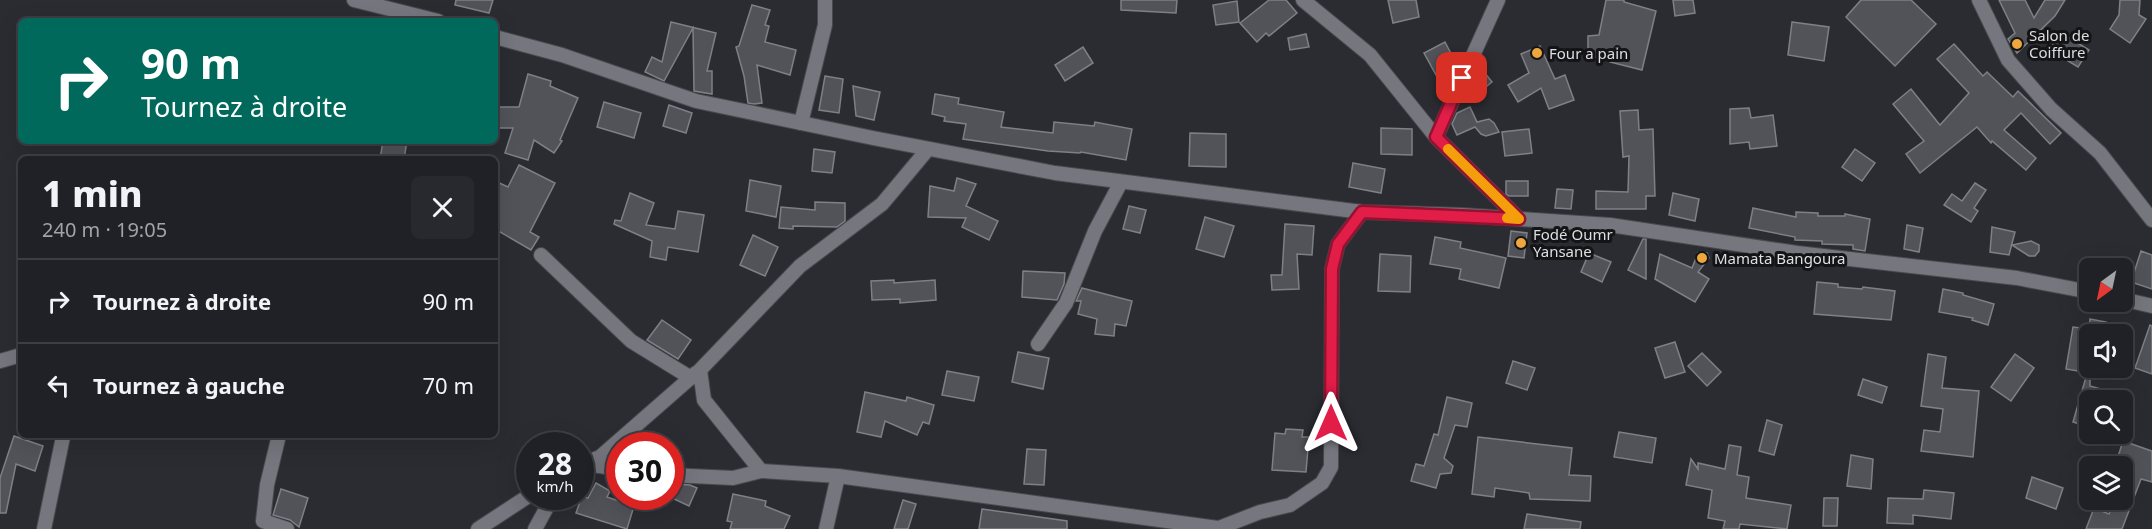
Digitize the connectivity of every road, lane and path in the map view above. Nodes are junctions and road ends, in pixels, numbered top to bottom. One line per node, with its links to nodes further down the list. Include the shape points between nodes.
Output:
1 (354, 0): 6 (street)
2 (825, 0): 9 (street, via 825,25)
3 (1303, 0): 10 (street, via 1370,55)
4 (1498, 0): 10 (street)
5 (1979, 0): 15 (street, via 2008,60 2051,109 2100,153)
6 (410, 6): 7 (street)
7 (432, 18)
8 (498, 38): 9 (street, via 562,55 696,101)
9 (801, 123): 11 (street)
10 (1436, 137): 14 (street)
11 (928, 149): 12 (street); 23 (street, via 882,204 800,266)
12 (1120, 182): 13 (street); 20 (street, via 1066,303)
13 (1362, 212): 14 (street); 37 (street, via 1338,244 1332,269 1331,466 1322,483 1290,505 1260,512)
14 (1519, 219): 17 (street, via 1610,225 1797,253 2017,278)
15 (2152, 220)
16 (541, 255): 23 (street, via 631,341)
17 (2079, 290)
18 (2133, 302): 19 (street)
19 (2152, 306)
20 (1038, 344)
21 (18, 356): 22 (street)
22 (0, 361)
23 (695, 374): 26 (street); 27 (street, via 704,400)
24 (63, 438): 32 (street)
25 (278, 438): 33 (street, via 263,521)
26 (594, 459)
27 (761, 471): 28 (street, via 733,478); 29 (street)
28 (684, 476)
29 (838, 476): 36 (street); 37 (street)
30 (516, 504): 34 (street)
31 (546, 510): 35 (street)
32 (44, 529)
33 (287, 529)
34 (478, 529)
35 (536, 529)
36 (826, 529)
37 (1222, 529)

